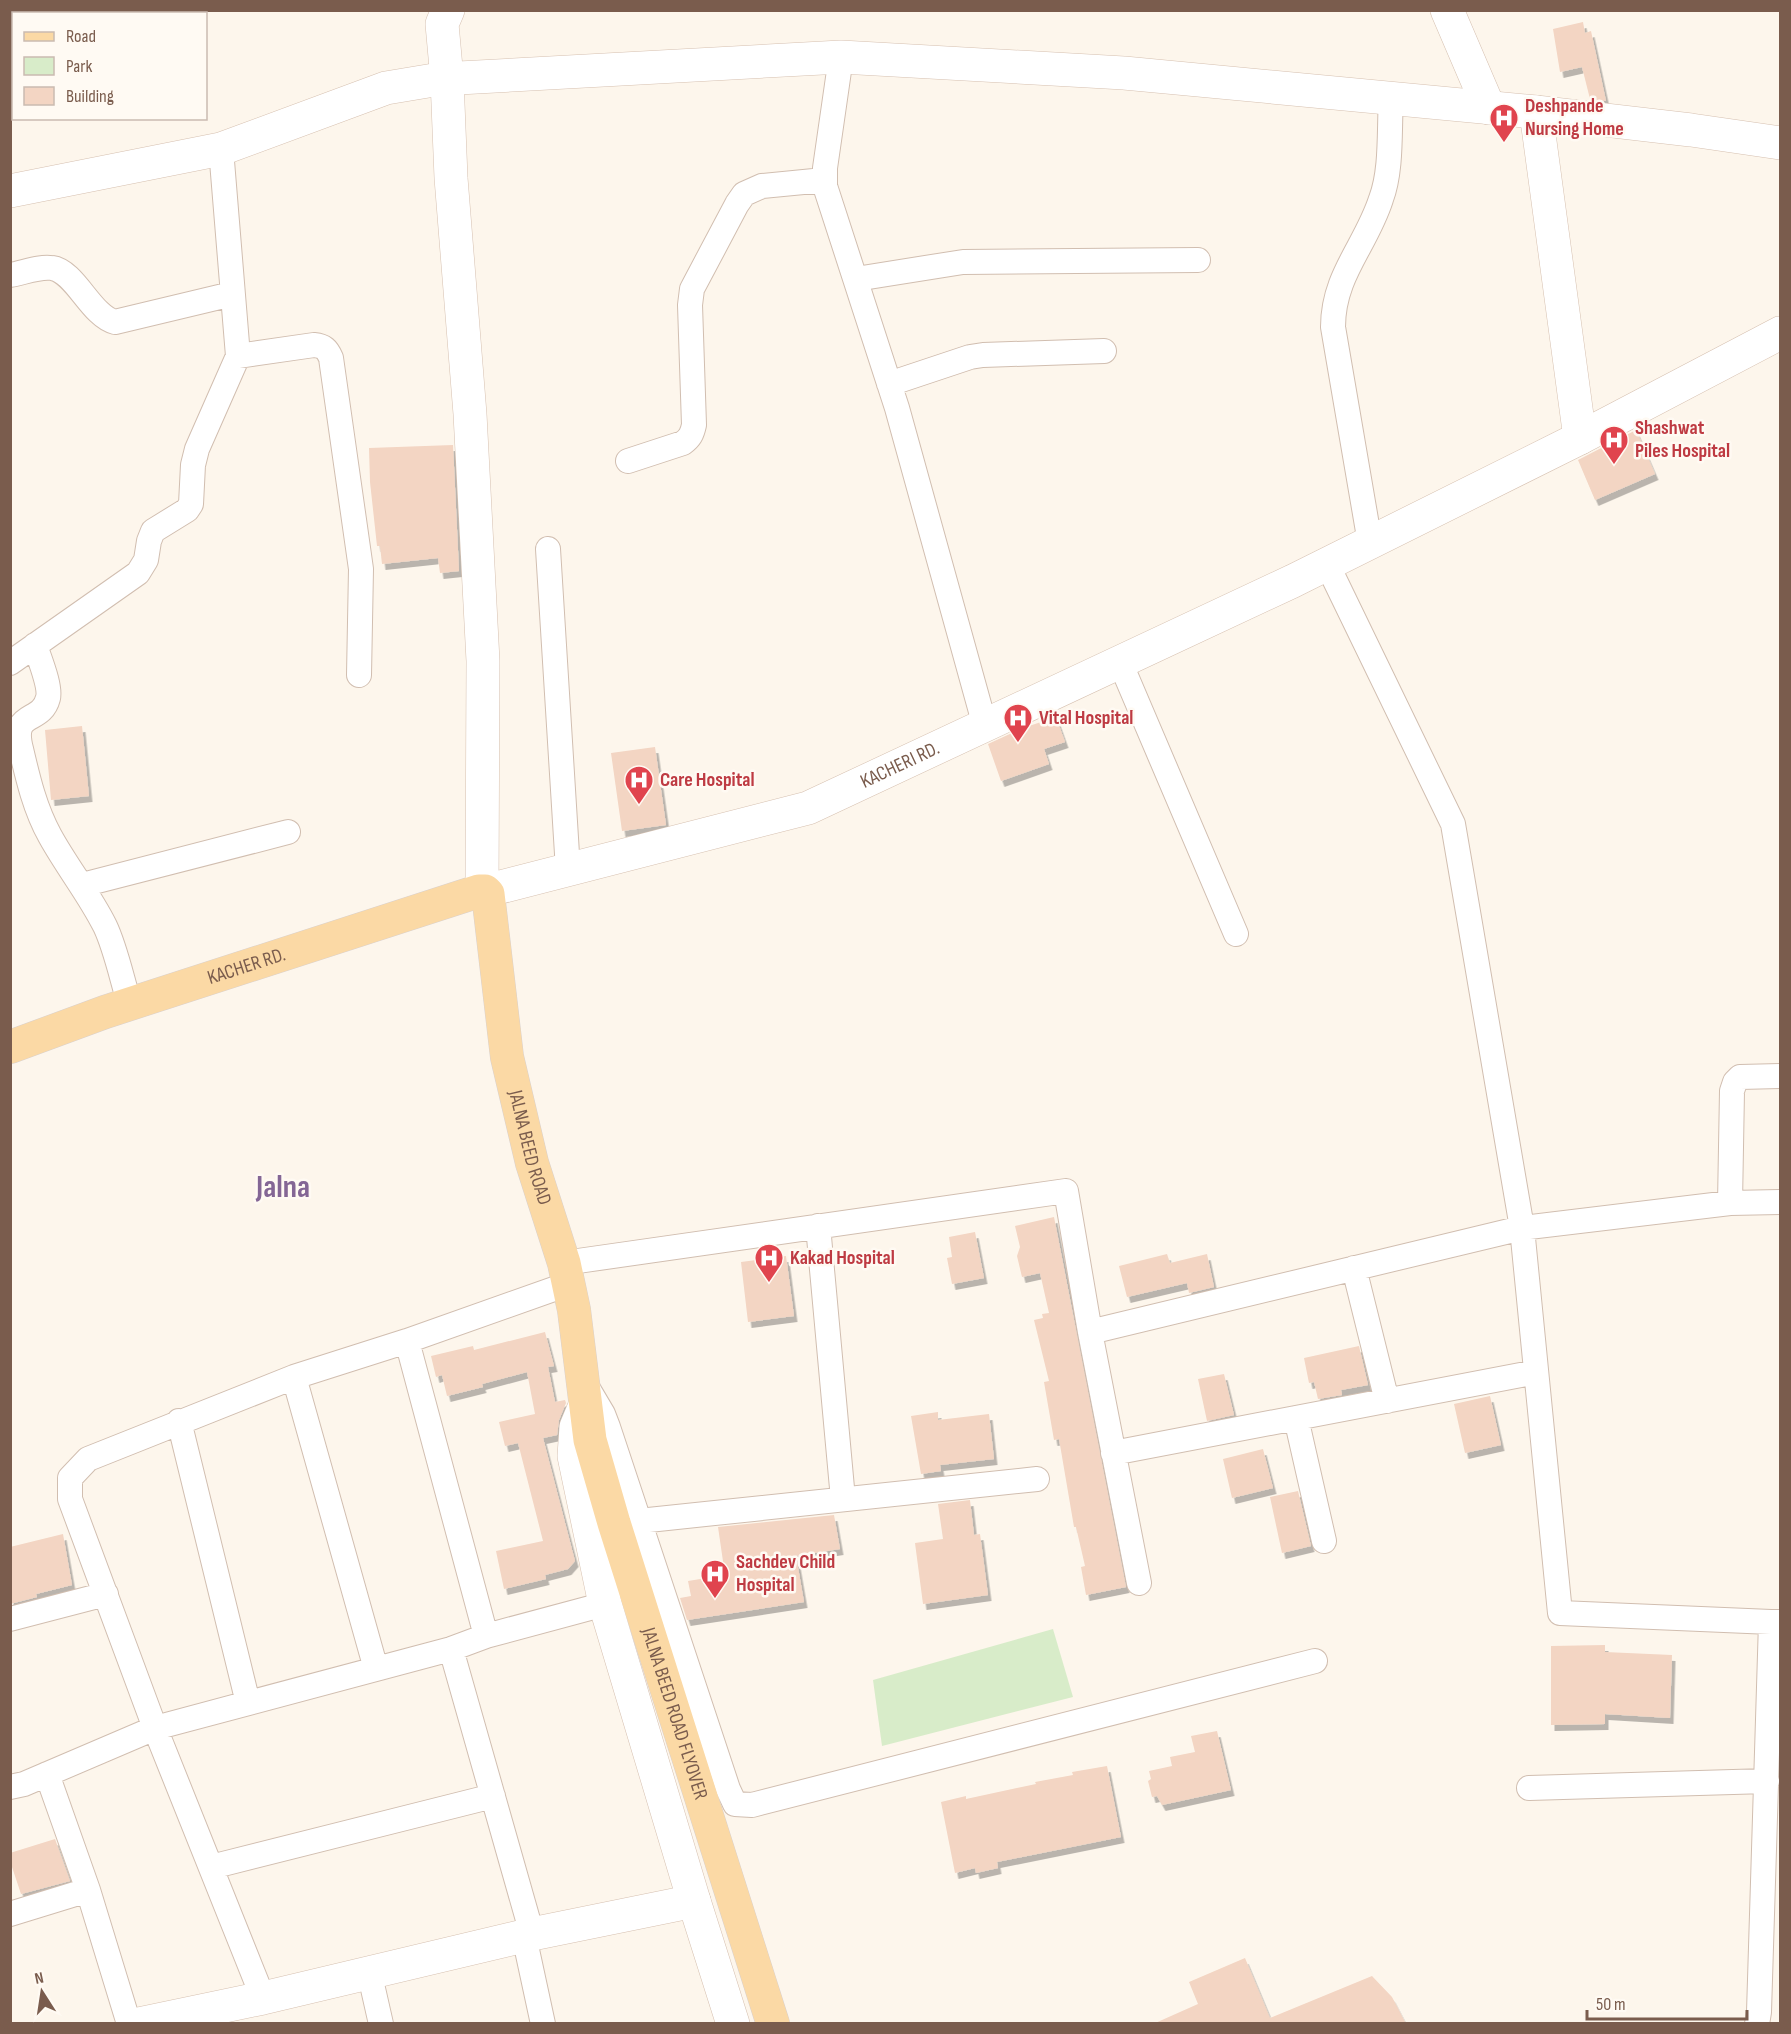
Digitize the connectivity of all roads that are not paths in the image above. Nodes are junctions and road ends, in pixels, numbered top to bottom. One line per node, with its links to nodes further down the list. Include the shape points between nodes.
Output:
1 (448, 10): 4 (street, via 442,24)
2 (1447, 10): 6 (street)
3 (841, 57): 4 (street); 5 (street, via 1124,73); 10 (street)
4 (447, 78): 9 (street, via 386,88); 33 (street, via 483,661)
5 (1391, 98): 6 (street); 22 (street, via 1383,196 1342,280 1333,309)
6 (1489, 108): 7 (street)
7 (1536, 112): 8 (street); 20 (street)
8 (1780, 143)
9 (221, 149): 11 (street); 15 (street)
10 (825, 180): 14 (street); 21 (street, via 762,186 740,199 692,289 692,433 683,443)
11 (10, 191)
12 (1198, 260): 14 (street, via 963,261)
13 (10, 275): 15 (street, via 45,268 59,270 103,317 115,322)
14 (856, 279): 19 (street)
15 (232, 294): 18 (street)
16 (1780, 333): 20 (street, KACHERI RD.)
17 (1104, 351): 19 (street, via 983,355)
18 (238, 356): 25 (street, via 197,448 187,510 153,531 146,560 138,573); 28 (street, via 314,345 322,346 331,358 361,569)
19 (889, 384): 29 (street)
20 (1580, 438): 22 (street, KACHERI RD.)
21 (628, 461)
22 (1370, 543): 24 (street, KACHERI RD.)
23 (548, 549): 31 (street)
24 (1327, 564): 26 (street, KACHERI RD.); 41 (street, via 1453,824)
25 (35, 645): 27 (street); 32 (street, via 48,699 22,722 18,733 20,746 35,801 50,836)
26 (1120, 662): 29 (street, KACHERI RD.); 34 (street)
27 (10, 663)
28 (359, 675)
29 (985, 726): 31 (street, KACHERI RD., via 808,808)
30 (288, 832): 32 (street)
31 (568, 870): 33 (street, KACHERI RD.)
32 (82, 885): 35 (street, via 106,928)
33 (484, 891): 35 (main road, KACHER RD.); 43 (main road, JALNA BEED ROAD, via 490,897 507,1057 532,1163)
34 (1236, 934)
35 (130, 1005): 36 (main road, KACHER RD.)
36 (10, 1047)
37 (1780, 1076): 39 (street, via 1740,1077 1735,1082)
38 (1780, 1202): 39 (street)
39 (1730, 1203): 41 (street)
40 (818, 1226): 43 (street); 44 (street, via 1066,1191); 54 (street)
41 (1522, 1228): 42 (street); 46 (street)
42 (1354, 1268): 44 (street); 49 (street)
43 (566, 1274): 45 (street); 48 (main road, JALNA BEED ROAD)
44 (1090, 1332): 52 (street)
45 (407, 1341): 47 (street); 62 (street)
46 (1536, 1372): 49 (street); 61 (street, via 1560,1613)
47 (294, 1377): 51 (street); 65 (street)
48 (584, 1391): 55 (street, via 603,1413); 59 (street, via 574,1456); 86 (main road, JALNA BEED ROAD FLYOVER, via 590,1440 614,1523)
49 (1387, 1401): 50 (street)
50 (1296, 1418): 52 (street); 56 (street)
51 (179, 1421): 58 (street, via 88,1459 70,1478 70,1499); 66 (street)
52 (1113, 1453): 57 (street)
53 (1037, 1479): 54 (street)
54 (843, 1499): 55 (street)
55 (639, 1521): 64 (street, via 728,1790 735,1804 743,1806)
56 (1324, 1541)
57 (1139, 1583)
58 (106, 1594): 60 (street); 67 (street)
59 (605, 1604): 62 (street); 75 (street)
60 (10, 1619)
61 (1776, 1622): 71 (street)
62 (486, 1636): 63 (street)
63 (451, 1649): 65 (street); 72 (street)
64 (1315, 1661)
65 (376, 1669): 66 (street)
66 (248, 1703): 67 (street)
67 (155, 1728): 68 (street); 73 (street)
68 (47, 1774): 69 (street); 74 (street)
69 (10, 1787)
70 (1529, 1788): 71 (street)
71 (1772, 1790): 80 (street)
72 (493, 1796): 73 (street); 77 (street)
73 (211, 1868): 79 (street)
74 (88, 1890): 76 (street); 81 (street)
75 (694, 1902): 77 (street); 85 (street)
76 (10, 1914)
77 (528, 1935): 78 (street); 84 (street)
78 (369, 1971): 79 (street); 83 (street)
79 (263, 1998): 82 (street)
80 (1766, 2017)
81 (129, 2024)
82 (139, 2024)
83 (381, 2024)
84 (543, 2024)
85 (733, 2024)
86 (772, 2024)

